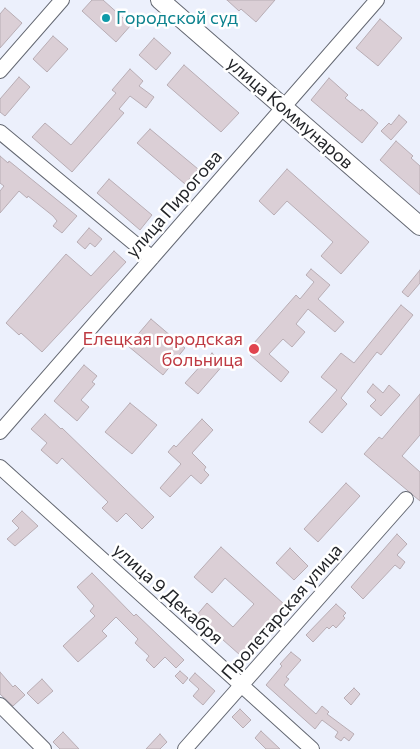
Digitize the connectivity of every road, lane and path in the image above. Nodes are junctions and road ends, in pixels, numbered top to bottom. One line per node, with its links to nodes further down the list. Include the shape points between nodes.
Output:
1 (62, 0): 4 (street)
2 (160, 0): 5 (main road, улица Коммунаров)
3 (377, 0): 5 (street, улица Пирогова)
4 (0, 71)
5 (283, 107): 7 (main road, улица Коммунаров); 8 (street, улица Пирогова)
6 (0, 132): 8 (street)
7 (420, 226)
8 (152, 258): 9 (street, улица Пирогова)
9 (0, 432)
10 (0, 467): 12 (street, улица 9 Декабря)
11 (406, 499): 12 (street, Пролетарская улица)
12 (242, 686): 15 (street, Пролетарская улица); 16 (street, улица 9 Декабря)
13 (0, 705): 14 (street)
14 (44, 749)
15 (185, 749)
16 (312, 749)

